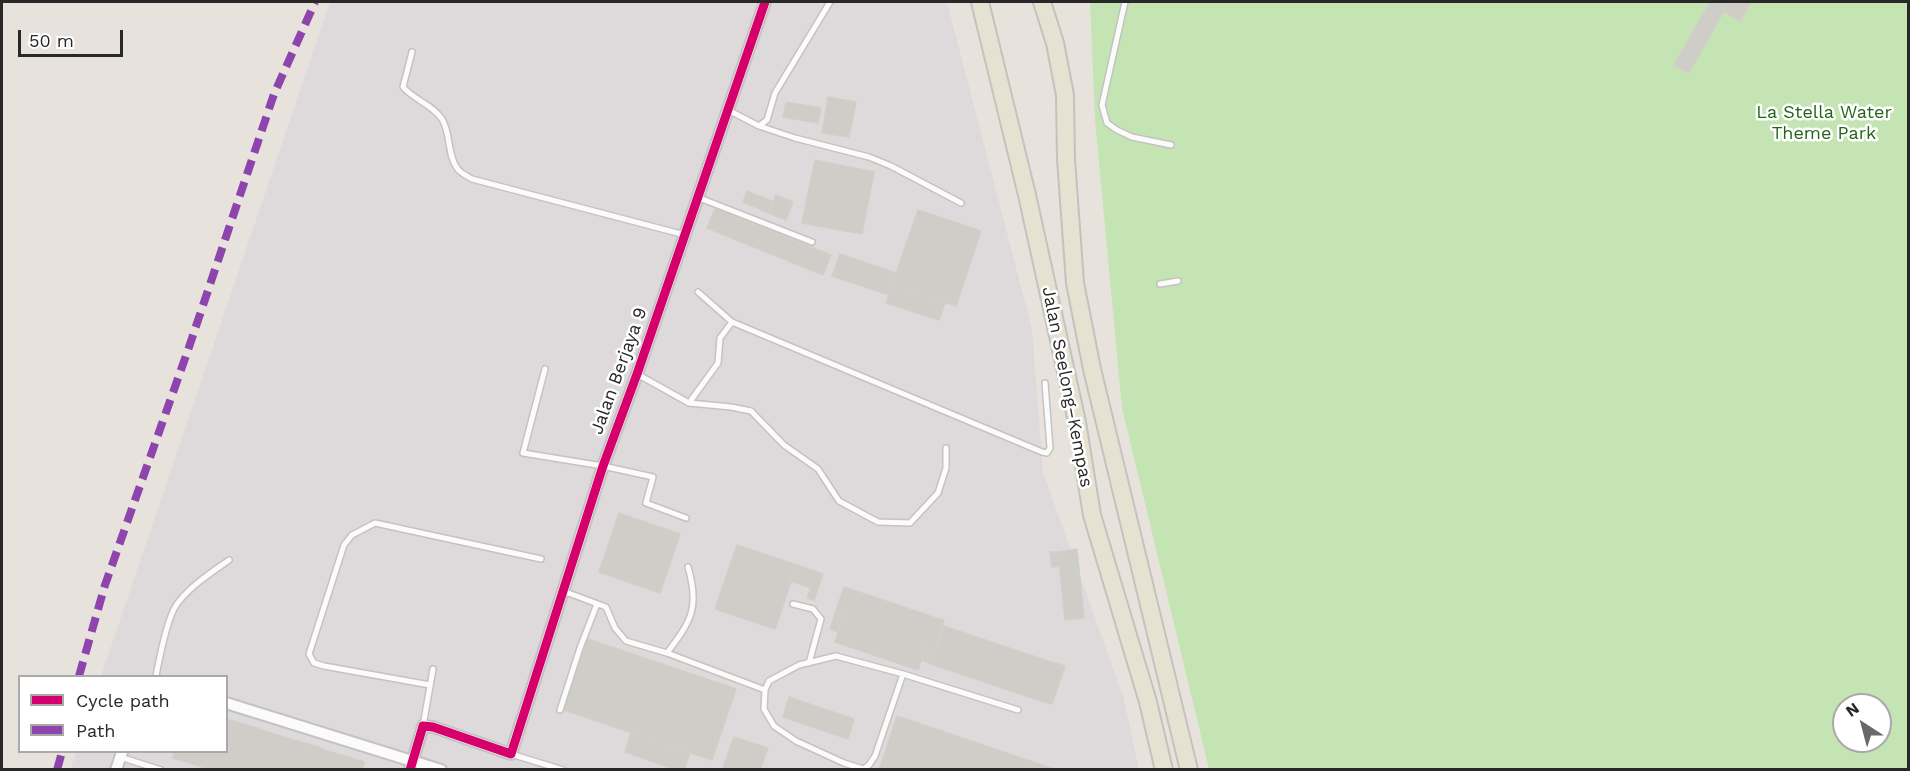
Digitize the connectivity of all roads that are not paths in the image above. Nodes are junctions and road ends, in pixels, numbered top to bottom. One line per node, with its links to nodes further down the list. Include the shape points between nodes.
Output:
1 (765, 2): 7 (street, Jalan Berjaya 9)
2 (830, 2): 8 (lane, via 775,93 767,120)
3 (980, 2): 49 (main road, Jalan Seelong–Kempas, via 1077,422 1092,515 1148,702)
4 (1042, 2): 50 (main road, Jalan Seelong–Kempas, via 1065,95 1075,283 1092,369)
5 (1125, 2): 9 (lane, via 1102,105 1107,123 1132,137)
6 (412, 52): 12 (lane, via 403,87 441,119 457,169 472,179)
7 (728, 110): 8 (lane); 10 (street, Jalan Berjaya 9)
8 (759, 126): 11 (lane, via 869,157)
9 (1170, 145)
10 (698, 197): 12 (street, Jalan Berjaya 9); 13 (lane)
11 (961, 203)
12 (685, 234): 19 (street, Jalan Berjaya 9)
13 (812, 242)
14 (1178, 281): 15 (lane)
15 (1160, 284)
16 (698, 292): 17 (lane)
17 (732, 322): 20 (lane, via 1047,453 1050,448); 21 (lane, via 720,338 718,363)
18 (546, 369): 23 (lane, via 523,453)
19 (637, 374): 21 (lane); 23 (street, Jalan Berjaya 9)
20 (1045, 383)
21 (689, 404): 22 (lane, via 751,411 784,445 818,469 839,501 878,522 910,523 939,493 946,468)
22 (946, 448)
23 (603, 466): 24 (lane, via 653,477 646,503); 28 (street, Jalan Berjaya 9)
24 (686, 518)
25 (541, 559): 36 (lane, via 375,522 352,535 344,545 309,654 314,663 324,666)
26 (229, 560): 35 (lane, via 196,584 174,608)
27 (688, 567): 31 (lane, via 694,588 689,623)
28 (562, 591): 29 (lane); 43 (street, Jalan Berjaya 9)
29 (597, 604): 31 (lane, via 606,607 626,641); 40 (lane)
30 (793, 604): 32 (lane, via 813,609 821,619)
31 (667, 653): 37 (lane)
32 (809, 663): 34 (lane, via 836,656); 37 (lane, via 780,674 769,681)
33 (433, 669): 36 (lane)
34 (903, 674): 37 (lane, via 875,756 863,769 796,741 774,726 764,709); 39 (lane)
35 (156, 675)
36 (430, 685): 41 (lane)
37 (765, 690)
38 (228, 704): 44 (street)
39 (1018, 710)
40 (560, 711)
41 (423, 726): 43 (street); 44 (street)
42 (121, 754): 45 (street); 46 (lane)
43 (511, 754): 48 (lane)
44 (411, 765): 47 (street)
45 (116, 770)
46 (160, 770)
47 (441, 770)
48 (563, 770)
49 (1164, 770)
50 (1189, 770)

